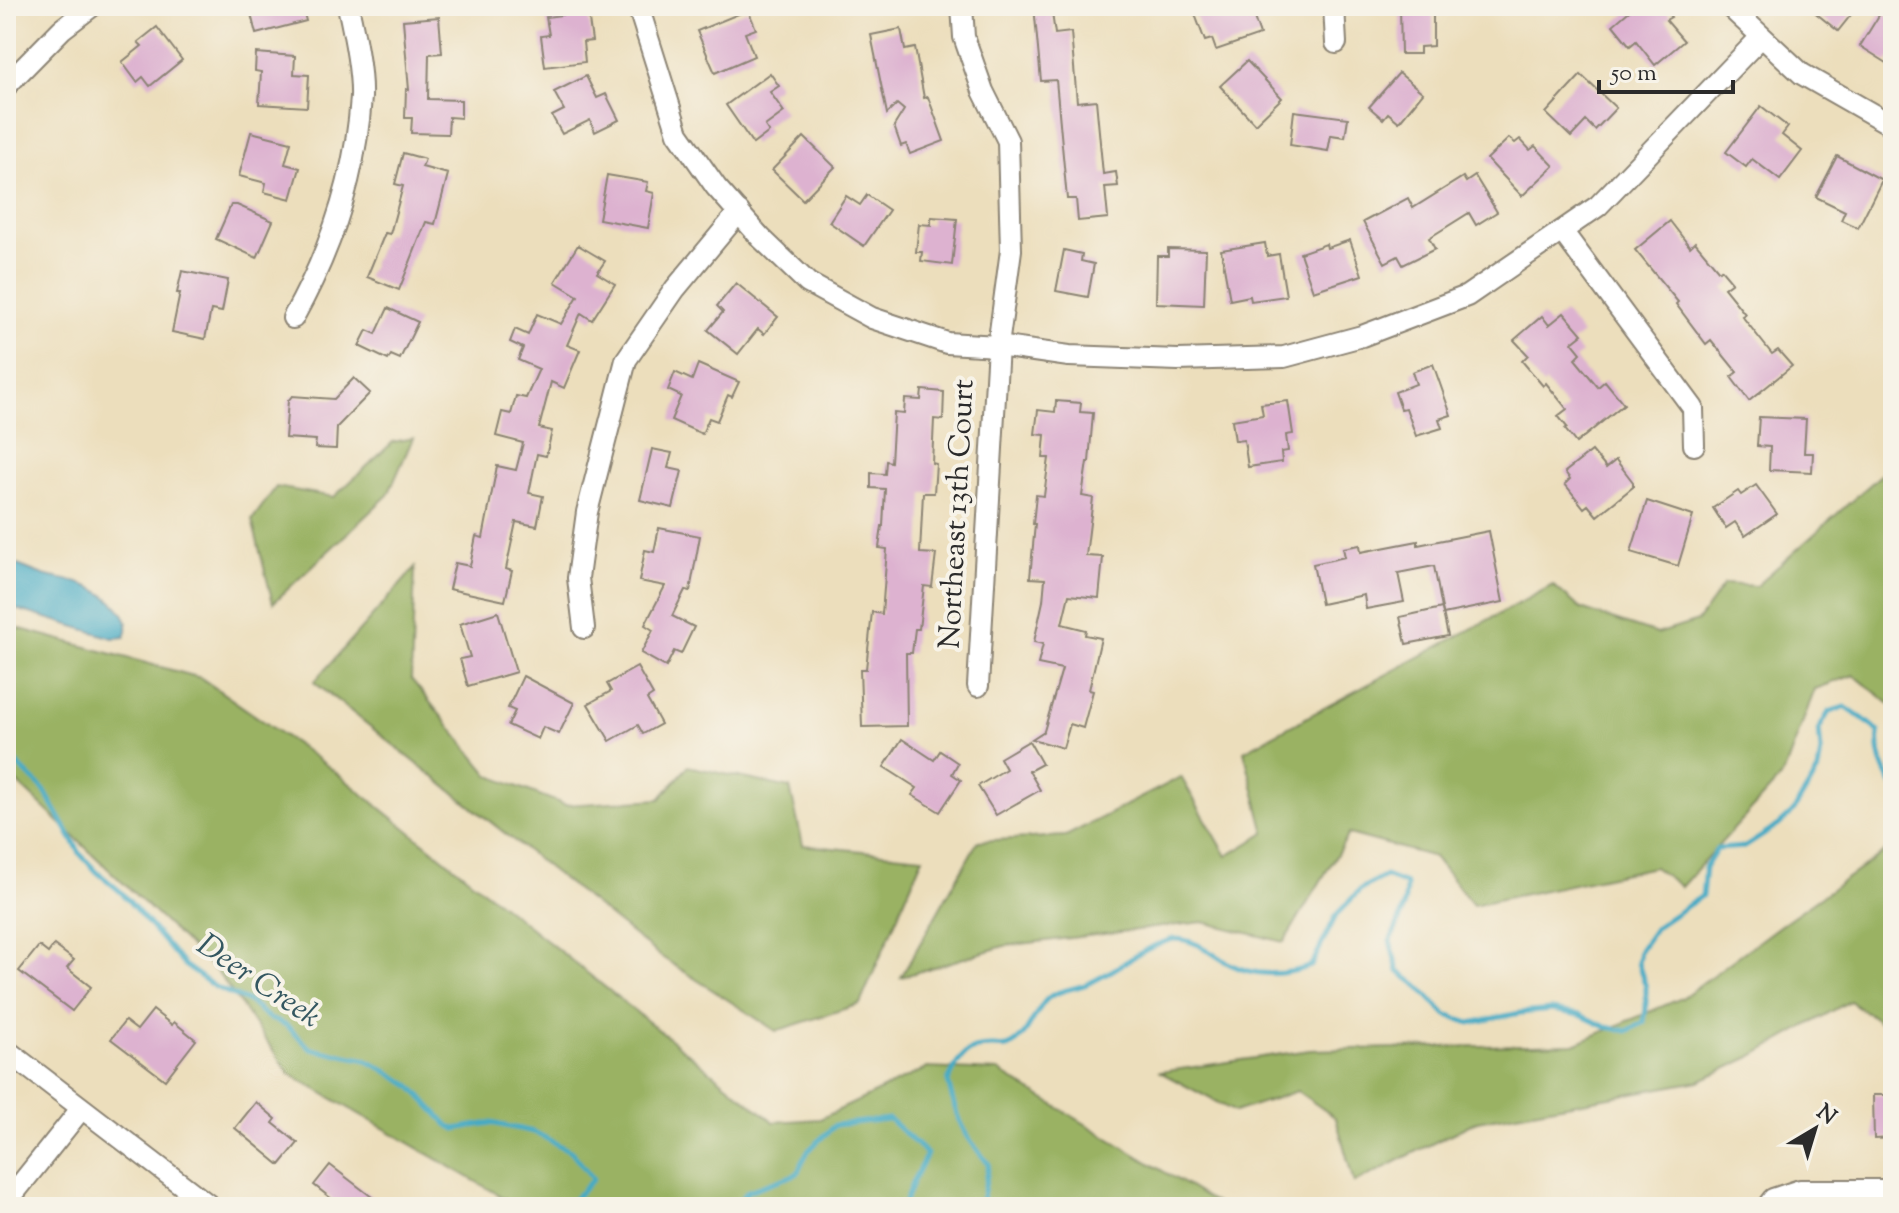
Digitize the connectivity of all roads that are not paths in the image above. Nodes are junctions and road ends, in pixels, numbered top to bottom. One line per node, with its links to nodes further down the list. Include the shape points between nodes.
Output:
1 (92, 6): 9 (street)
2 (348, 6): 13 (street, via 361,94 354,149 342,207)
3 (638, 6): 11 (street, via 678,133)
4 (962, 6): 14 (street, Northeast 13th Court, via 964,37 1008,141 1011,250)
5 (1334, 6): 8 (street)
6 (1729, 6): 7 (street)
7 (1761, 37): 10 (street, via 1802,74); 12 (street, via 1598,206)
8 (1336, 43)
9 (6, 86)
10 (1893, 126)
11 (739, 212): 14 (street, via 808,283 872,318 947,343); 16 (street, via 675,289 626,360 587,512 578,578)
12 (1562, 231): 14 (street, via 1467,296 1362,336 1284,357 1069,356); 15 (street, via 1693,408)
13 (293, 318)
14 (998, 346): 17 (street, Northeast 13th Court)
15 (1694, 445)
16 (584, 628)
17 (978, 686)
18 (6, 1050): 19 (street)
19 (81, 1109): 21 (street); 22 (street)
20 (1893, 1190): 23 (street, via 1800,1190 1773,1199)
21 (6, 1203)
22 (211, 1207)
23 (1767, 1207)

